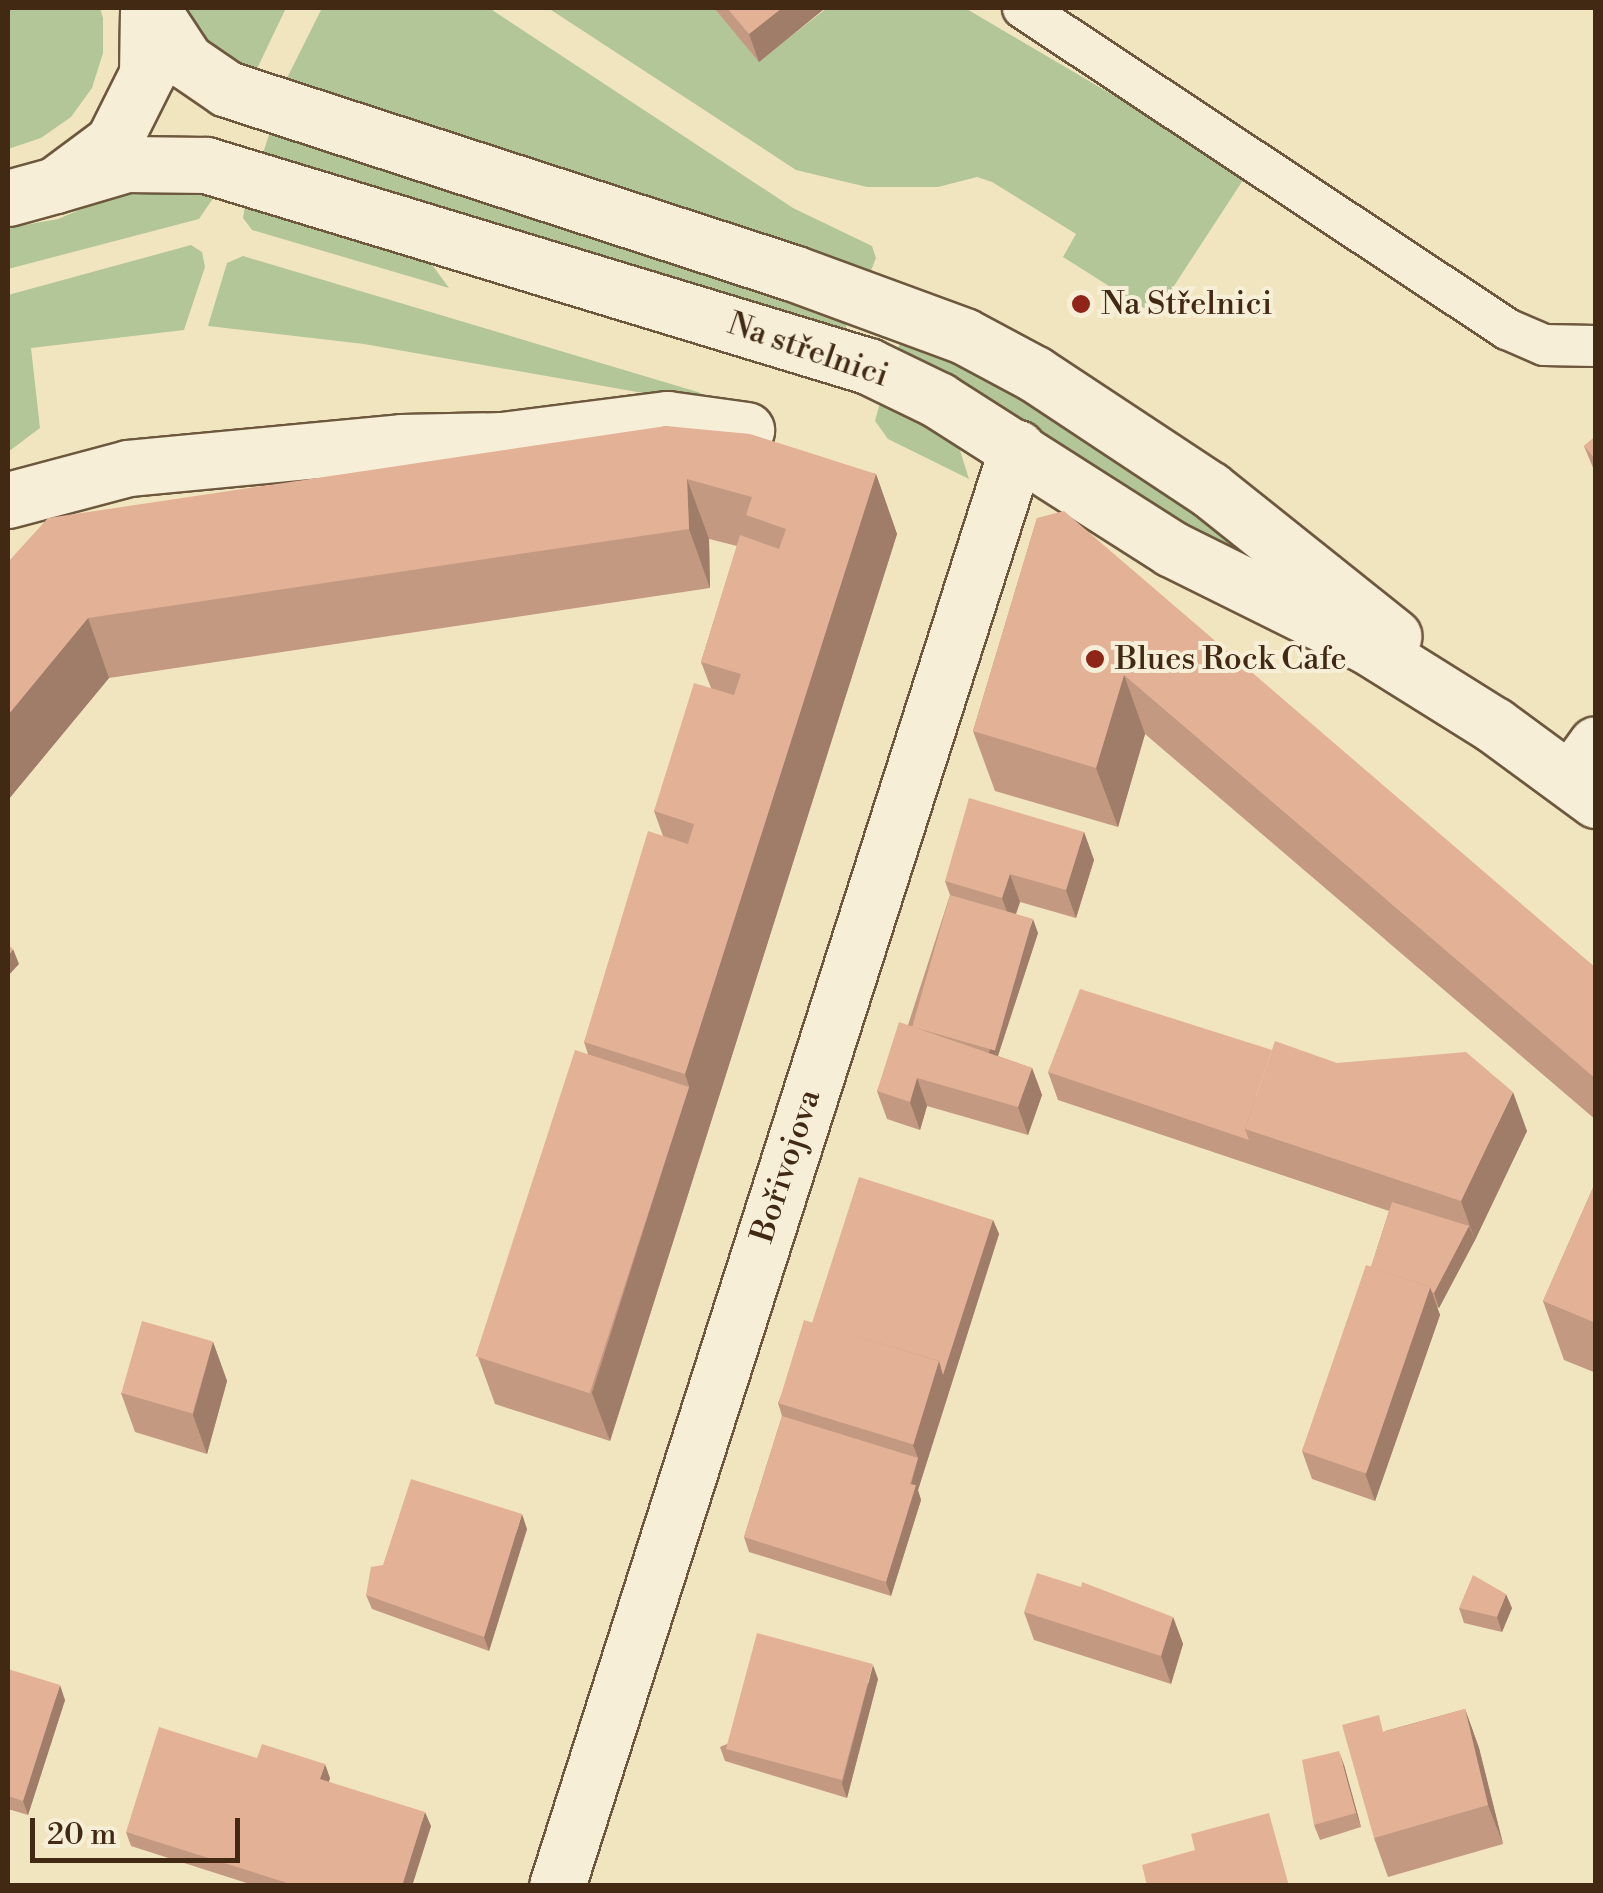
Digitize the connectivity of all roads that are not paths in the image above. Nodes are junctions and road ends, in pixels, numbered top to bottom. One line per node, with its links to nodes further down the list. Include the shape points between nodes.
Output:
1 (150, 8): 3 (main road, via 150,54 134,110 96,160); 8 (main road, Na střelnici, via 200,73 260,103 793,273 1000,355 1284,544)
2 (1023, 8): 4 (lane, via 1507,330 1544,345)
3 (32, 192): 6 (main road, Na střelnici, via 152,162 238,172 868,366)
4 (1596, 346)
5 (746, 430): 7 (main road, via 667,419 518,438 401,442 128,468)
6 (1018, 448): 8 (main road, Na střelnici, via 1172,549 1369,647); 10 (main road, Bořivojova)
7 (8, 500)
8 (1494, 725): 9 (main road, Na střelnici)
9 (1587, 774)
10 (557, 1886)

